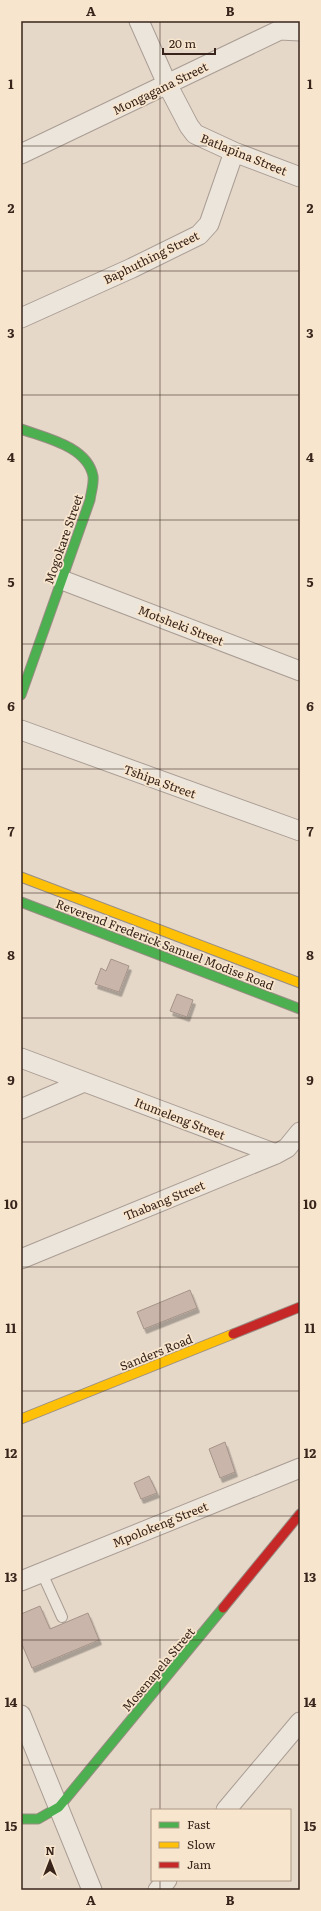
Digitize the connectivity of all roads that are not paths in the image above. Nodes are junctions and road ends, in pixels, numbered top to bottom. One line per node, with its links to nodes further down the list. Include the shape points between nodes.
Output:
1 (139, 21): 4 (street, Batlapina Street)
2 (278, 26): 3 (street, Mongagana Street); 4 (street, Mongagana Street)
3 (300, 31)
4 (167, 84): 5 (street, Batlapina Street, via 195,134); 6 (street, Mongagana Street)
5 (234, 152): 7 (street, Batlapina Street); 8 (street, Baphuthing Street, via 209,224 199,235)
6 (21, 154)
7 (300, 177)
8 (21, 318)
9 (21, 429): 10 (street, Mogokare Street, via 80,453 93,474 90,500)
10 (62, 580): 11 (street, Motsheki Street); 12 (street, Mogokare Street)
11 (300, 671)
12 (21, 695)
13 (21, 730): 14 (street, Tshipa Street)
14 (300, 831)
15 (21, 877): 17 (street, Reverend Frederick Samuel Modise Road)
16 (21, 902): 18 (street, Reverend Frederick Samuel Modise Road)
17 (300, 983)
18 (300, 1009)
19 (21, 1058): 20 (street, Itumeleng Street)
20 (84, 1082): 21 (street); 23 (street, Itumeleng Street)
21 (21, 1109)
22 (300, 1132): 23 (street, Thabang Street, via 287,1148)
23 (276, 1154): 24 (street, Thabang Street)
24 (21, 1259)
25 (300, 1307): 26 (street, Sanders Road)
26 (21, 1419)
27 (300, 1468): 29 (street, Mpolokeng Street)
28 (300, 1514): 34 (street, Mosenapela Street)
29 (42, 1573): 30 (street, Mpolokeng Street); 31 (lane)
30 (21, 1581)
31 (62, 1617)
32 (21, 1715): 34 (street)
33 (300, 1722): 35 (street)
34 (58, 1807): 36 (street, Mosenapela Street, via 38,1819); 38 (street)
35 (227, 1809)
36 (21, 1819)
37 (166, 1881): 39 (street)
38 (92, 1890)
39 (158, 1890)

